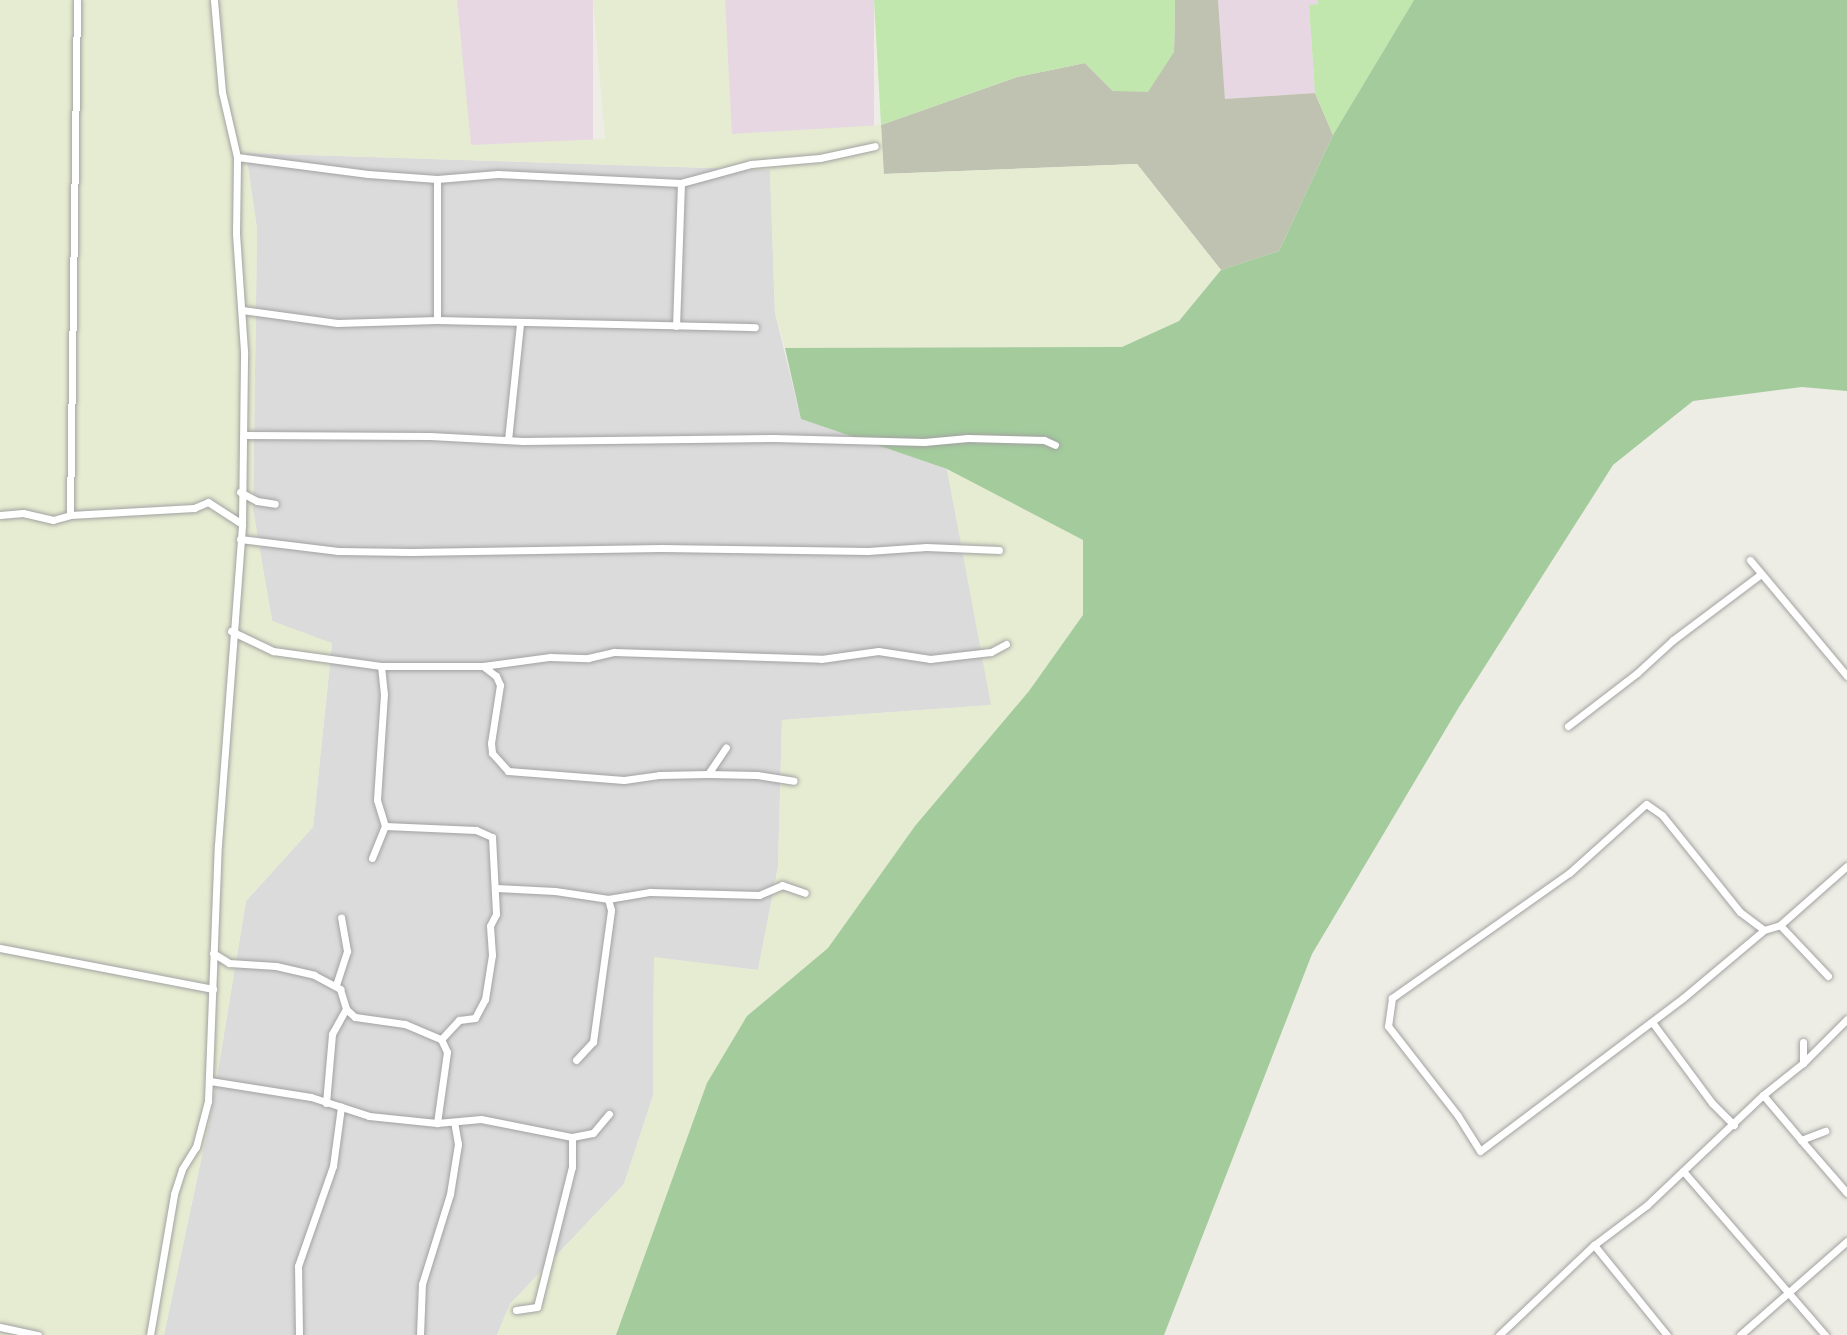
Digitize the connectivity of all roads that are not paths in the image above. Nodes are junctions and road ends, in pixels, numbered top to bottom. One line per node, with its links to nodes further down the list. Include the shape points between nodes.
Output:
1 (77, 0): 18 (street)
2 (214, 0): 4 (street, via 222,92)
3 (875, 146): 6 (street, via 751,164)
4 (237, 157): 5 (street); 7 (street)
5 (437, 179): 6 (street, via 498,174); 8 (street)
6 (681, 183): 10 (street)
7 (242, 310): 8 (street, via 337,323); 12 (street)
8 (437, 320): 9 (street)
9 (520, 324): 10 (street); 13 (street)
10 (676, 326): 11 (street)
11 (755, 327)
12 (244, 435): 13 (street); 15 (street)
13 (508, 440): 14 (street, via 968,438 1044,440)
14 (1055, 445)
15 (240, 492): 16 (street); 19 (street)
16 (275, 504)
17 (0, 515): 18 (street, via 23,513 53,520)
18 (70, 515): 19 (street, via 194,508 208,502)
19 (242, 524): 20 (street)
20 (240, 539): 21 (street, via 350,551); 24 (street)
21 (999, 550)
22 (1750, 560): 23 (street)
23 (1761, 574): 28 (street); 29 (street)
24 (231, 631): 26 (street, via 273,651); 43 (street)
25 (1006, 644): 27 (street, via 991,652 930,659 878,651 821,659 614,652)
26 (381, 666): 27 (street); 33 (street, via 377,800)
27 (483, 666): 31 (street, via 500,685 491,743 492,753 508,771 624,780)
28 (1847, 676)
29 (1568, 726)
30 (726, 747): 31 (street)
31 (708, 774): 32 (street)
32 (794, 781)
33 (385, 826): 34 (street); 36 (street, via 486,833 492,837)
34 (372, 858)
35 (1847, 866): 40 (street)
36 (496, 888): 38 (street); 50 (street, via 485,999 475,1018 459,1020)
37 (805, 893): 38 (street, via 782,885 759,895 650,892)
38 (608, 899): 52 (street, via 611,910 593,1042)
39 (341, 918): 45 (street, via 347,951)
40 (1780, 925): 41 (street); 44 (street)
41 (1764, 930): 49 (street); 49 (street, via 1740,912 1662,815 1646,804 1569,873 1392,998 1388,1026 1480,1151)
42 (0, 948): 46 (street)
43 (213, 953): 45 (street, via 229,963 301,971); 46 (street)
44 (1828, 976)
45 (336, 985): 47 (street)
46 (213, 989): 54 (street)
47 (346, 1009): 50 (street, via 355,1017 405,1024); 56 (street, via 332,1034)
48 (1847, 1019): 53 (street)
49 (1652, 1022): 61 (street)
50 (441, 1039): 60 (street, via 447,1052)
51 (1803, 1042): 53 (street)
52 (576, 1060)
53 (1803, 1063): 55 (street)
54 (210, 1081): 56 (street); 73 (street, via 196,1147 174,1194)
55 (1763, 1095): 61 (street); 64 (street)
56 (326, 1103): 57 (street)
57 (341, 1107): 60 (street, via 369,1116); 74 (street, via 333,1166 298,1266)
58 (609, 1114): 63 (street, via 593,1133)
59 (454, 1122): 60 (street); 63 (street, via 481,1119); 75 (street, via 458,1144 437,1245 422,1284)
60 (437, 1123)
61 (1734, 1125): 65 (street)
62 (1825, 1131): 64 (street)
63 (572, 1137): 70 (street, via 572,1167 537,1307)
64 (1801, 1140): 66 (street)
65 (1683, 1171): 68 (street); 69 (street)
66 (1847, 1193)
67 (1847, 1241): 69 (street)
68 (1594, 1245): 76 (street); 77 (street)
69 (1790, 1291): 78 (street); 79 (street)
70 (516, 1310)
71 (0, 1327): 72 (street)
72 (38, 1335)
73 (150, 1335)
74 (299, 1335)
75 (420, 1335)
76 (1499, 1335)
77 (1667, 1335)
78 (1740, 1335)
79 (1825, 1335)

